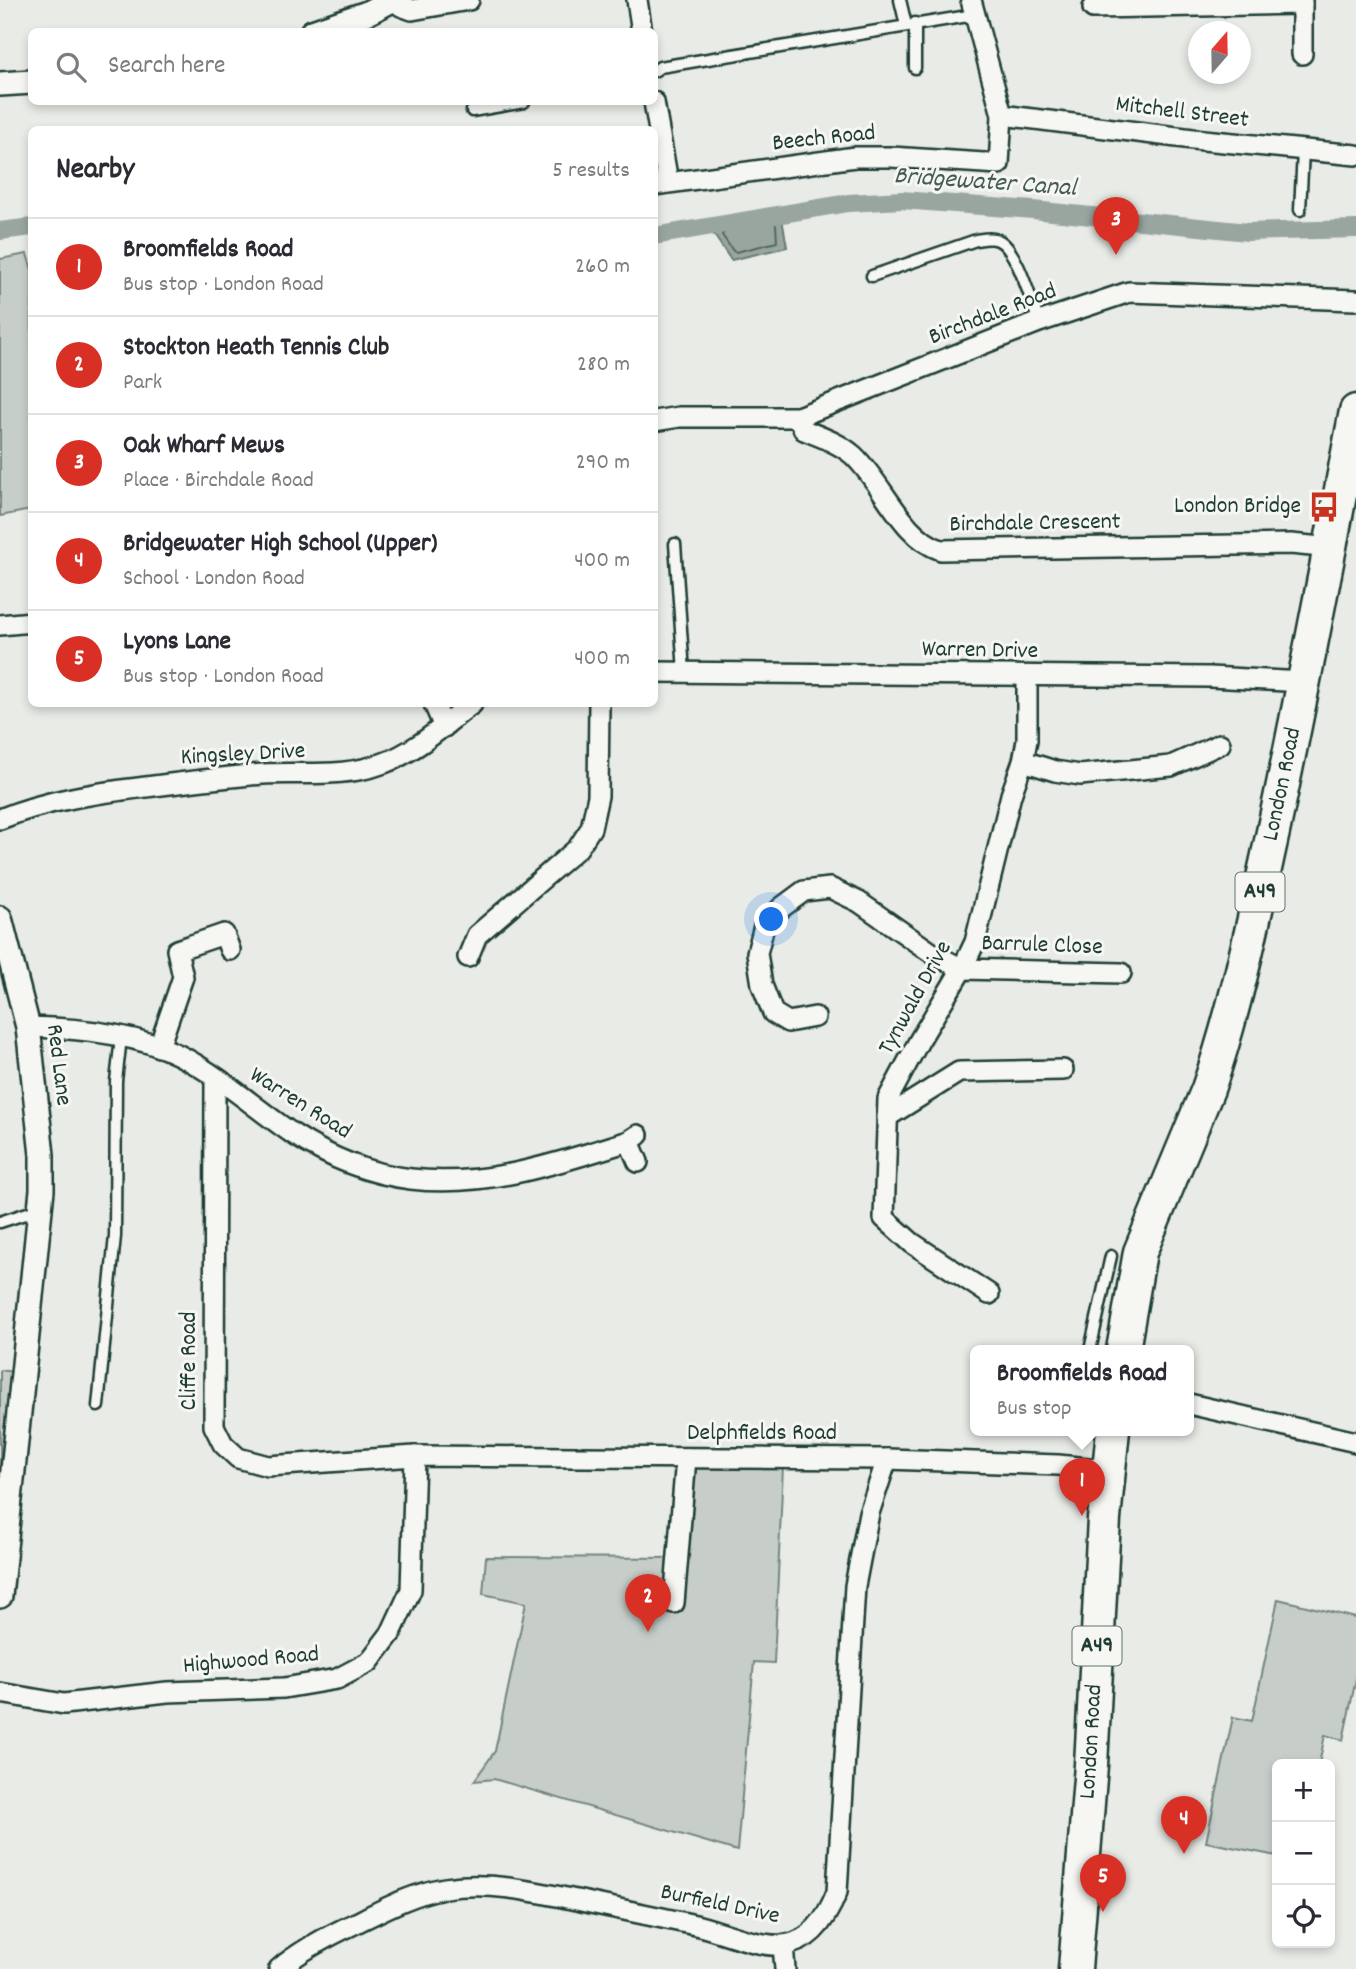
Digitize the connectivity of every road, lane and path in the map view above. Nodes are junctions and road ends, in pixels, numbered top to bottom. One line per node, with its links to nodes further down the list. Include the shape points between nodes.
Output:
1 (393, 0): 2 (street, via 412,10); 10 (street)
2 (468, 0)
3 (637, 0): 11 (street)
4 (900, 0): 9 (lane)
5 (1302, 2): 6 (street); 12 (street)
6 (1231, 3): 8 (street)
7 (972, 7): 9 (lane); 20 (street)
8 (1093, 10)
9 (910, 24): 13 (lane); 14 (lane)
10 (324, 28)
11 (641, 28)
12 (1302, 54)
13 (658, 68)
14 (915, 68)
15 (28, 82): 16 (street)
16 (0, 85)
17 (507, 105): 19 (lane)
18 (654, 105): 21 (street)
19 (472, 111)
20 (1002, 115): 23 (street, Mitchell Street); 25 (street, Beech Road, via 999,164 855,157)
21 (656, 126)
22 (658, 148): 25 (street)
23 (1303, 151): 24 (street, Mitchell Street); 26 (lane)
24 (1351, 154)
25 (661, 183)
26 (1300, 210)
27 (872, 276): 29 (lane, via 993,238 1011,251)
28 (1356, 300): 29 (street, Birchdale Road, via 1129,292)
29 (1039, 322): 30 (street, Birchdale Road)
30 (798, 417): 32 (street, Birchdale Road); 34 (street, Birchdale Crescent, via 804,430 851,454 915,534 941,551 1291,544)
31 (1355, 418): 34 (highway, London Road / A49)
32 (658, 421)
33 (675, 544): 38 (lane)
34 (1331, 548): 40 (highway, London Road / A49)
35 (28, 622): 36 (street)
36 (0, 625)
37 (658, 672): 38 (street, Warren Drive)
38 (684, 672): 39 (street, Warren Drive)
39 (1027, 676): 40 (street, Warren Drive); 46 (street, Tynwald Drive)
40 (1304, 682): 66 (highway, London Road / A49, via 1250,939 1217,1063 1140,1252)
41 (435, 707): 44 (street)
42 (468, 707): 44 (street, Kingsley Drive)
43 (599, 707): 50 (street, via 598,796 591,828 578,848 477,935)
44 (444, 727): 47 (street, Kingsley Drive, via 405,754 347,773 239,776 139,788 59,800)
45 (1220, 744): 46 (street, via 1171,766 1080,775)
46 (1023, 761): 51 (street, Tynwald Drive, via 975,942)
47 (0, 819)
48 (0, 918): 54 (street, Red Lane)
49 (230, 950): 56 (street, via 224,934 177,950 182,985)
50 (468, 957)
51 (962, 969): 52 (street, Barrule Close); 53 (street, via 859,902 830,888 804,891 764,926 757,953 773,1013 788,1023); 59 (street, Tynwald Drive, via 888,1099)
52 (1121, 975)
53 (816, 1017)
54 (28, 1027): 55 (street, Warren Road); 61 (street, Red Lane, via 42,1155)
55 (121, 1038): 56 (street, Warren Road); 68 (lane, via 116,1081 115,1236)
56 (159, 1047): 58 (street, Warren Road)
57 (1063, 1070): 59 (street, via 959,1072)
58 (215, 1078): 60 (street, Warren Road, via 330,1156 408,1179 454,1181 518,1173 634,1138); 71 (street, Cliffe Road, via 214,1426 223,1444 238,1458 268,1466)
59 (887, 1117): 64 (street, Tynwald Drive, via 884,1218 912,1243)
60 (638, 1162)
61 (41, 1209): 62 (lane); 75 (street, Red Lane)
62 (0, 1222)
63 (1111, 1256): 65 (lane)
64 (989, 1294)
65 (1091, 1345)
66 (1124, 1345)
67 (1194, 1405): 70 (street)
68 (98, 1406)
69 (1112, 1436): 74 (highway, London Road / A49)
70 (1356, 1442)
71 (415, 1457): 72 (street, Delphfields Road); 77 (street, Highwood Road, via 411,1590 391,1633 369,1662 337,1679 284,1688 167,1692 64,1704)
72 (686, 1458): 73 (street, Delphfields Road); 76 (street)
73 (887, 1459): 74 (street, Delphfields Road); 78 (street, Burfield Drive, via 869,1513 855,1586 837,1892 816,1927)
74 (1108, 1470): 81 (highway, London Road / A49)
75 (0, 1596)
76 (674, 1603)
77 (0, 1693)
78 (783, 1945): 79 (street, Burfield Drive, via 559,1896 493,1886 443,1888 348,1927); 80 (street)
79 (289, 1966)
80 (785, 1969)
81 (1075, 1969)

